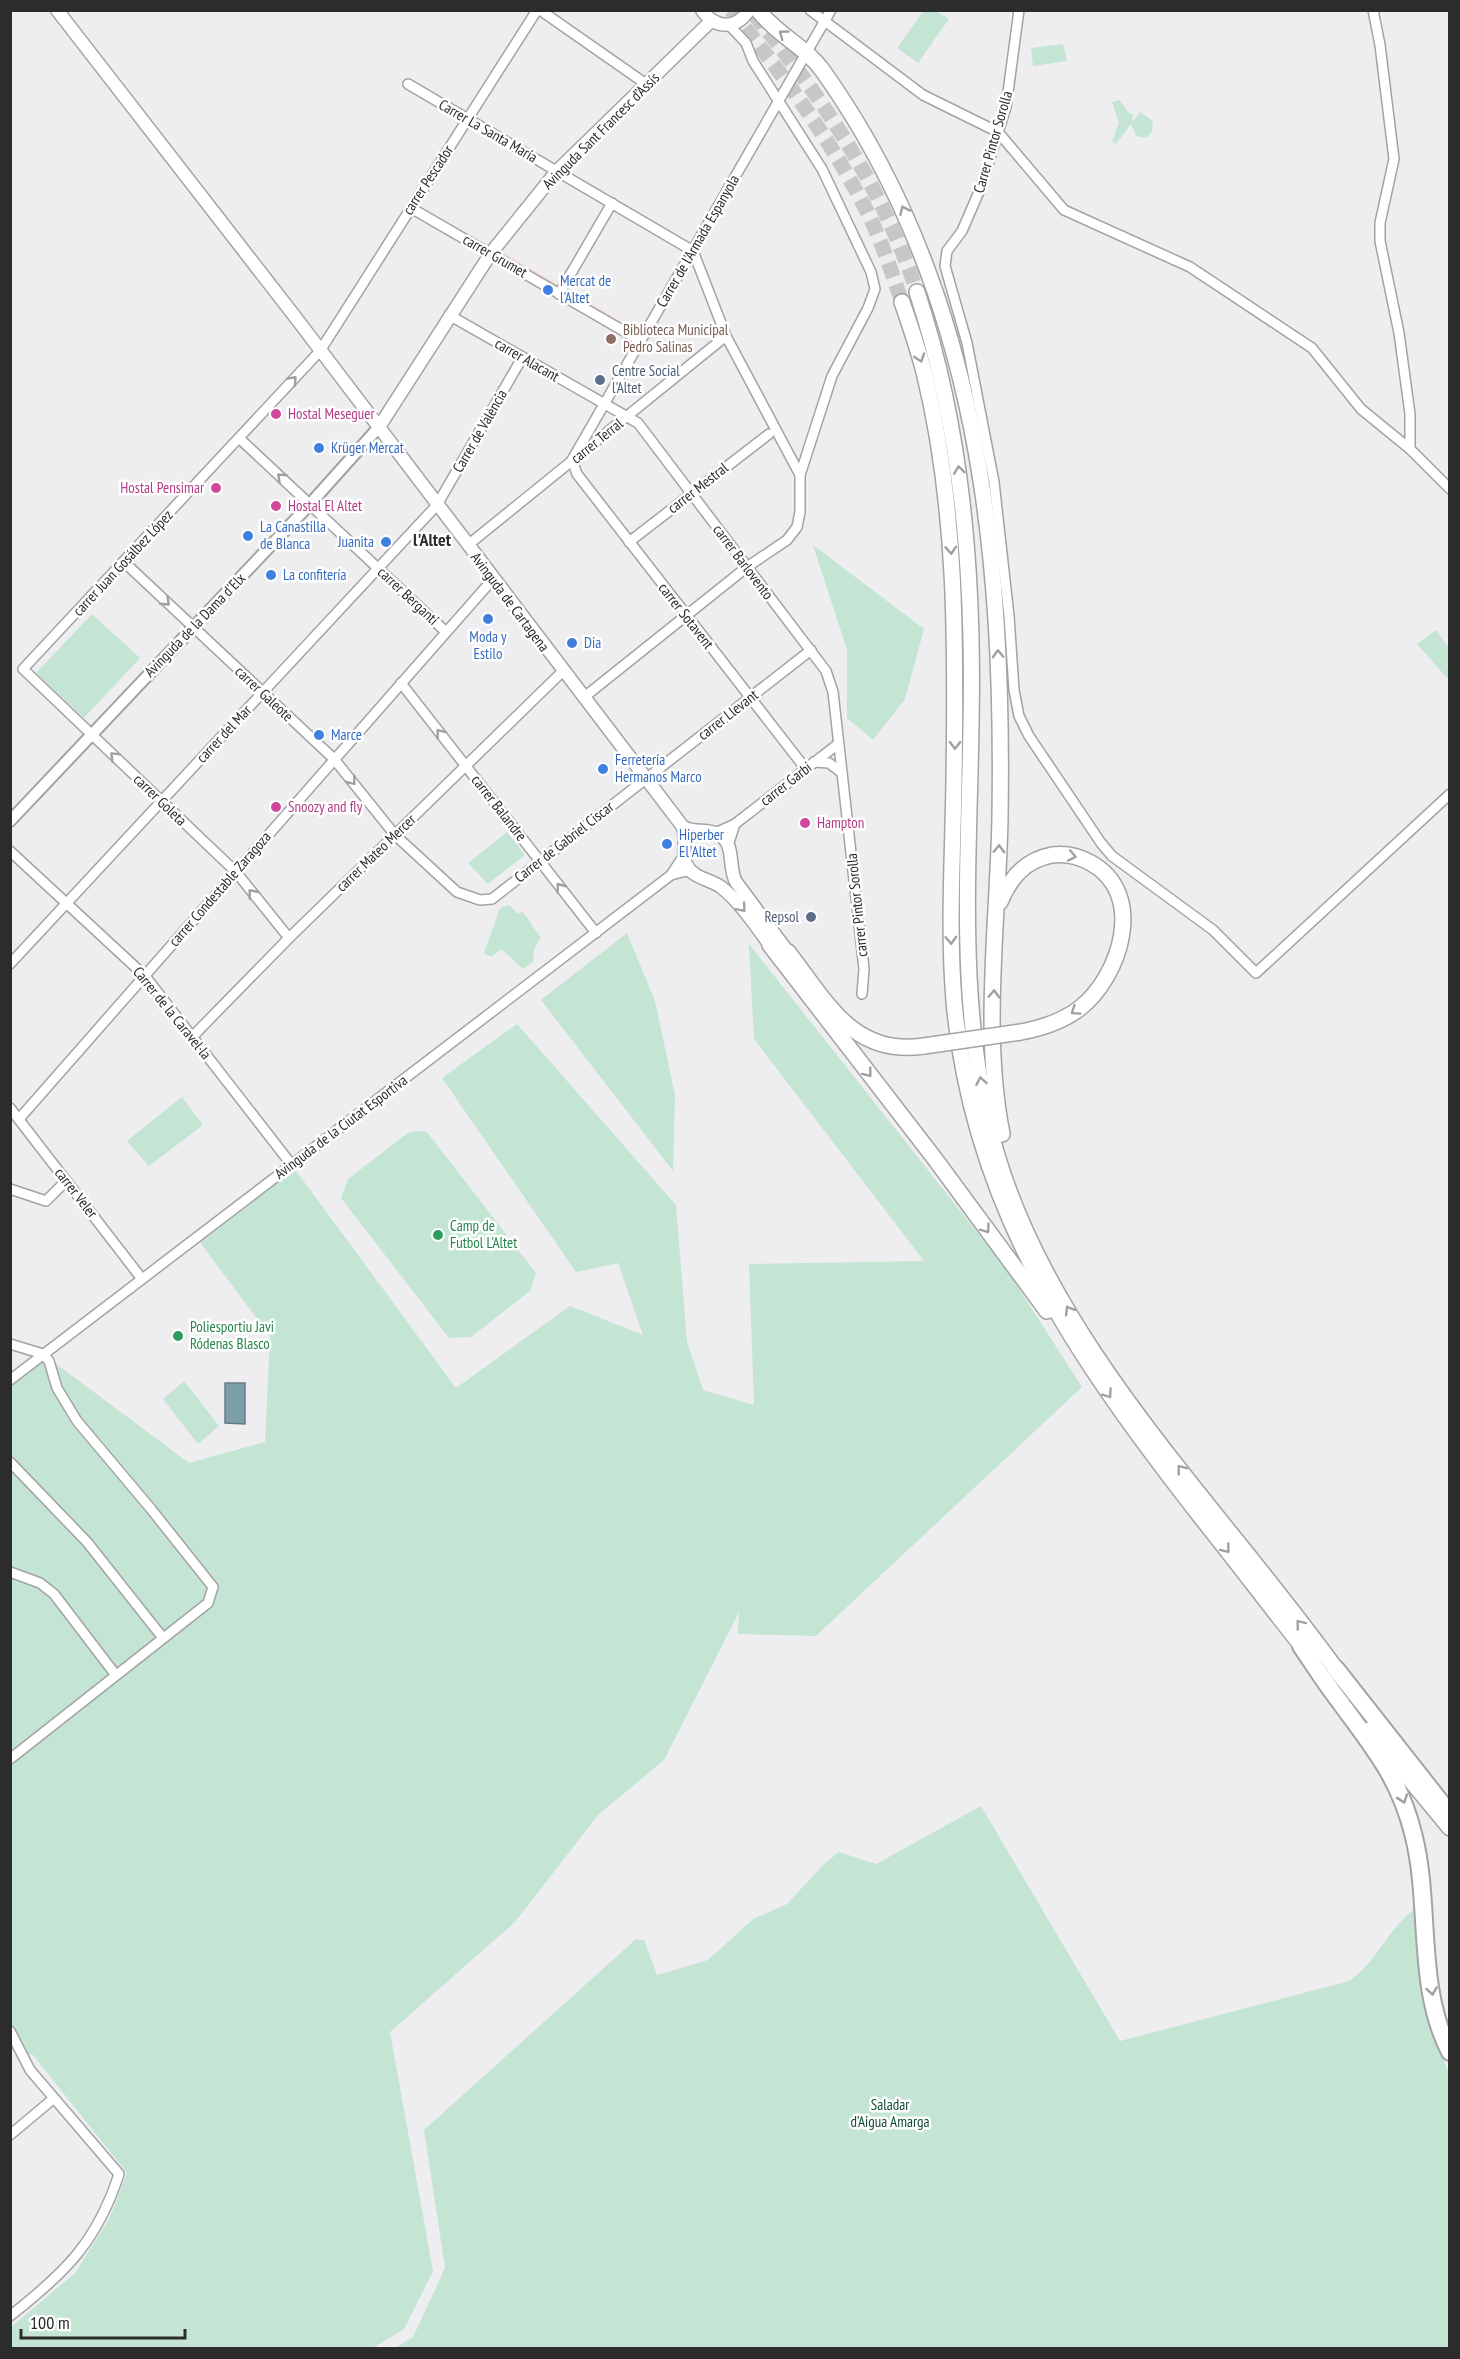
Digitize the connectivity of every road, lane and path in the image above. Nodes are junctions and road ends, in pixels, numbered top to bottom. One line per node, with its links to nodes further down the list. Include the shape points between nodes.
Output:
1 (57, 10): 30 (main road, Avinguda de Cartagena)
2 (538, 10): 15 (street); 17 (street, carrer Pescador)
3 (702, 10): 10 (main road)
4 (749, 10): 12 (main road, via 740,21)
5 (758, 10): 13 (highway, one-way to 5, via 769,23)
6 (810, 10): 11 (street)
7 (831, 10): 11 (street, Carrer de l'Armada Espanyola)
8 (1019, 10): 18 (street, Carrer Pintor Sorolla, via 1013,69)
9 (1373, 10): 37 (street, via 1394,159 1380,223 1380,241 1399,333 1410,414)
10 (711, 21): 12 (main road); 15 (main road, Avinguda Sant Francesc d’Assís)
11 (823, 21): 13 (street, Carrer de l'Armada Espanyola); 18 (street, via 923,95)
12 (729, 25): 16 (street, via 746,43 753,61)
13 (807, 50): 16 (street, Carrer de l'Armada Espanyola); 86 (highway, one-way to 13, via 997,627 982,481 970,411 938,295 892,185)
14 (408, 84): 17 (street, Carrer La Santa María)
15 (646, 84): 19 (main road, Avinguda Sant Francesc d’Assís)
16 (779, 99): 22 (street, Carrer de l'Armada Espanyola); 39 (street, via 822,169 871,272 874,289 832,375)
17 (468, 119): 19 (street, Carrer La Santa María); 21 (street, carrer Pescador)
18 (998, 132): 37 (street, via 1064,210 1190,267 1297,337 1312,348 1361,409); 68 (street, Carrer Pintor Sorolla, via 981,187 962,231 947,251 945,266 967,343 994,482 1019,716 1101,843 1112,856 1213,930 1256,973)
19 (557, 171): 20 (street, Carrer La Santa María); 23 (main road, Avinguda Sant Francesc d’Assís)
20 (612, 203): 22 (street, Carrer La Santa María); 25 (street)
21 (411, 208): 23 (street, carrer Grumet); 30 (street, carrer Pescador)
22 (693, 251): 28 (street); 29 (street, Carrer de l'Armada Espanyola)
23 (491, 253): 25 (street, carrer Grumet); 27 (main road, Avinguda Sant Francesc d’Assís)
24 (916, 292): 99 (highway, one-way to 24, via 984,1101 969,993 972,654 964,513 942,375)
25 (559, 294): 29 (street, carrer Grumet)
26 (902, 302): 102 (highway, one-way to 102, via 924,369 949,520 955,658 951,932 959,1040 980,1140 1001,1204)
27 (449, 315): 31 (street, carrer Alacant); 34 (main road, Avinguda Sant Francesc d’Assís)
28 (726, 336): 33 (street, carrer Terral); 39 (street)
29 (641, 341): 32 (street, Carrer de l'Armada Espanyola)
30 (320, 351): 34 (main road, Avinguda de Cartagena); 36 (street, carrer Juan Gosálbez López, one-way to 30)
31 (522, 358): 32 (street, carrer Alacant); 43 (street, Carrer de València)
32 (605, 406): 33 (street, carrer Barlovento); 38 (street, Carrer de l'Armada Espanyola)
33 (626, 417): 38 (street, carrer Terral); 41 (street, carrer Barlovento, via 638,423)
34 (379, 428): 42 (street, Avinguda de la Dama d'Elx); 43 (main road, Avinguda de Cartagena)
35 (768, 434): 41 (street, carrer Mestral)
36 (239, 438): 42 (street, carrer Bergantí, one-way to 36); 46 (street, carrer Juan Gosálbez López)
37 (1410, 449): 40 (street)
38 (572, 460): 44 (street, carrer Sotavent, via 577,474); 45 (street, carrer Terral)
39 (800, 476): 47 (street, via 797,527 787,540)
40 (1449, 489)
41 (691, 493): 44 (street, carrer Mestral); 47 (street, carrer Barlovento)
42 (310, 504): 48 (street, carrer Bergantí); 51 (street, Avinguda de la Dama d'Elx)
43 (437, 505): 45 (main road, Avinguda de Cartagena); 48 (street, carrer del Mar)
44 (628, 542): 50 (street, carrer Sotavent)
45 (468, 545): 49 (main road, Avinguda de Cartagena)
46 (123, 562): 51 (street, carrer Galeote, one-way to 51); 54 (street, carrer Juan Gosálbez López)
47 (747, 567): 50 (street); 53 (street, carrer Barlovento)
48 (378, 568): 52 (street, carrer Bergantí); 57 (street, carrer del Mar)
49 (493, 579): 52 (street, carrer Condestable Zaragoza); 55 (main road, Avinguda de Cartagena)
50 (685, 616): 58 (street); 59 (street, carrer Sotavent)
51 (193, 627): 57 (street, carrer Galeote); 60 (street, Avinguda de la Dama d'Elx)
52 (446, 632): 56 (street, carrer Condestable Zaragoza)
53 (811, 650): 59 (street, carrer Llevant); 61 (street, carrer Barlovento, via 831,681)
54 (23, 669): 60 (street, carrer Goleta)
55 (563, 672): 58 (main road, Avinguda de Cartagena); 64 (street, carrer Mateo Mercer)
56 (401, 683): 62 (street, carrer Condestable Zaragoza); 64 (street, carrer Balandre, one-way to 56)
57 (263, 692): 62 (street, carrer Galeote); 69 (street, carrer del Mar)
58 (583, 698): 67 (main road, Avinguda de Cartagena)
59 (749, 698): 65 (street, carrer Sotavent); 67 (street, carrer Llevant)
60 (92, 734): 69 (street, carrer Goleta, one-way to 60); 70 (street, Avinguda de la Dama d'Elx)
61 (838, 744): 63 (street, carrer Garbí); 66 (street, carrer Pintor Sorolla)
62 (334, 759): 75 (street, carrer Galeote, one-way to 75); 81 (street, carrer Condestable Zaragoza)
63 (814, 762): 65 (street, carrer Garbí); 66 (street, via 829,763)
64 (466, 766): 75 (street, carrer Mateo Mercer); 79 (street, carrer Balandre)
65 (805, 768): 71 (street, carrer Garbí)
66 (842, 773): 93 (street, carrer Pintor Sorolla, via 864,969)
67 (645, 778): 72 (main road, Avinguda de Cartagena); 79 (street, Carrer de Gabriel Ciscar)
68 (1449, 794)
69 (162, 801): 81 (street, carrer Goleta); 85 (street, carrer del Mar)
70 (10, 821)
71 (735, 824): 74 (street, carrer Garbí); 76 (street)
72 (683, 827): 73 (main road); 77 (main road)
73 (700, 833): 74 (main road); 77 (main road)
74 (715, 833): 76 (main road)
75 (395, 835): 84 (street, carrer Galeote, via 457,892); 88 (street, carrer Mateo Mercer)
76 (728, 845): 80 (main road)
77 (685, 850): 82 (street, Avinguda de la Ciutat Esportiva); 83 (main road, via 687,866)
78 (10, 851): 85 (street, Carrer de la Caravel·la)
79 (539, 860): 84 (street, Carrer de Gabriel Ciscar, via 492,898); 87 (street, carrer Balandre, one-way to 79)
80 (729, 863): 83 (main road, via 720,875); 90 (main road, via 739,888)
81 (236, 872): 88 (street, carrer Goleta, one-way to 81); 92 (street, carrer Condestable Zaragoza)
82 (671, 875): 83 (street, via 687,872); 87 (street, Avinguda de la Ciutat Esportiva)
83 (700, 876): 89 (main road, one-way to 89, via 736,901)
84 (480, 900)
85 (67, 903): 91 (street, carrer del Mar); 92 (street, Carrer de la Caravel·la)
86 (997, 907): 90 (highway, one-way to 90, bridge, via 1018,871 1028,863 1059,854 1082,858 1098,867 1109,879 1123,919 1118,950 1099,989 1070,1015 1040,1029 893,1048 860,1036 834,1012); 99 (highway, one-way to 86, via 996,1090 993,1021)
87 (596, 933): 96 (street, Avinguda de la Ciutat Esportiva)
88 (289, 938): 94 (street, carrer Mateo Mercer)
89 (770, 945): 102 (highway, one-way to 102)
90 (788, 952)
91 (10, 964)
92 (145, 976): 94 (street, Carrer de la Caravel·la); 95 (street, carrer Condestable Zaragoza)
93 (862, 994)
94 (192, 1037): 96 (street, Carrer de la Caravel·la)
95 (14, 1114): 97 (street, carrer Veler)
96 (291, 1164): 100 (street, Avinguda de la Ciutat Esportiva)
97 (66, 1181): 98 (street, via 46,1201); 100 (street, carrer Veler)
98 (10, 1189)
99 (1012, 1198): 109 (highway, one-way to 99, via 1109,1373 1042,1266)
100 (142, 1278): 103 (street, Avinguda de la Ciutat Esportiva)
101 (10, 1344): 103 (street)
102 (1075, 1346): 108 (highway, one-way to 108, via 1146,1446)
103 (43, 1354): 104 (street, Avinguda de la Ciutat Esportiva); 107 (street, via 77,1421 213,1587 208,1603)
104 (10, 1380)
105 (10, 1462): 107 (street, via 87,1542)
106 (10, 1572): 110 (street, via 40,1583 54,1594)
107 (163, 1638): 110 (street)
108 (1301, 1646): 112 (highway); 115 (highway, one-way to 115, via 1387,1765 1401,1793 1422,1883 1436,2012)
109 (1336, 1669): 112 (highway); 113 (highway)
110 (115, 1674): 111 (street)
111 (10, 1759)
112 (1420, 1790): 113 (highway)
113 (1449, 1818)
114 (10, 2031): 116 (street, via 30,2070)
115 (1449, 2052)
116 (53, 2099): 117 (street); 118 (street, via 118,2174 84,2248 67,2268)
117 (10, 2135)
118 (10, 2316)

